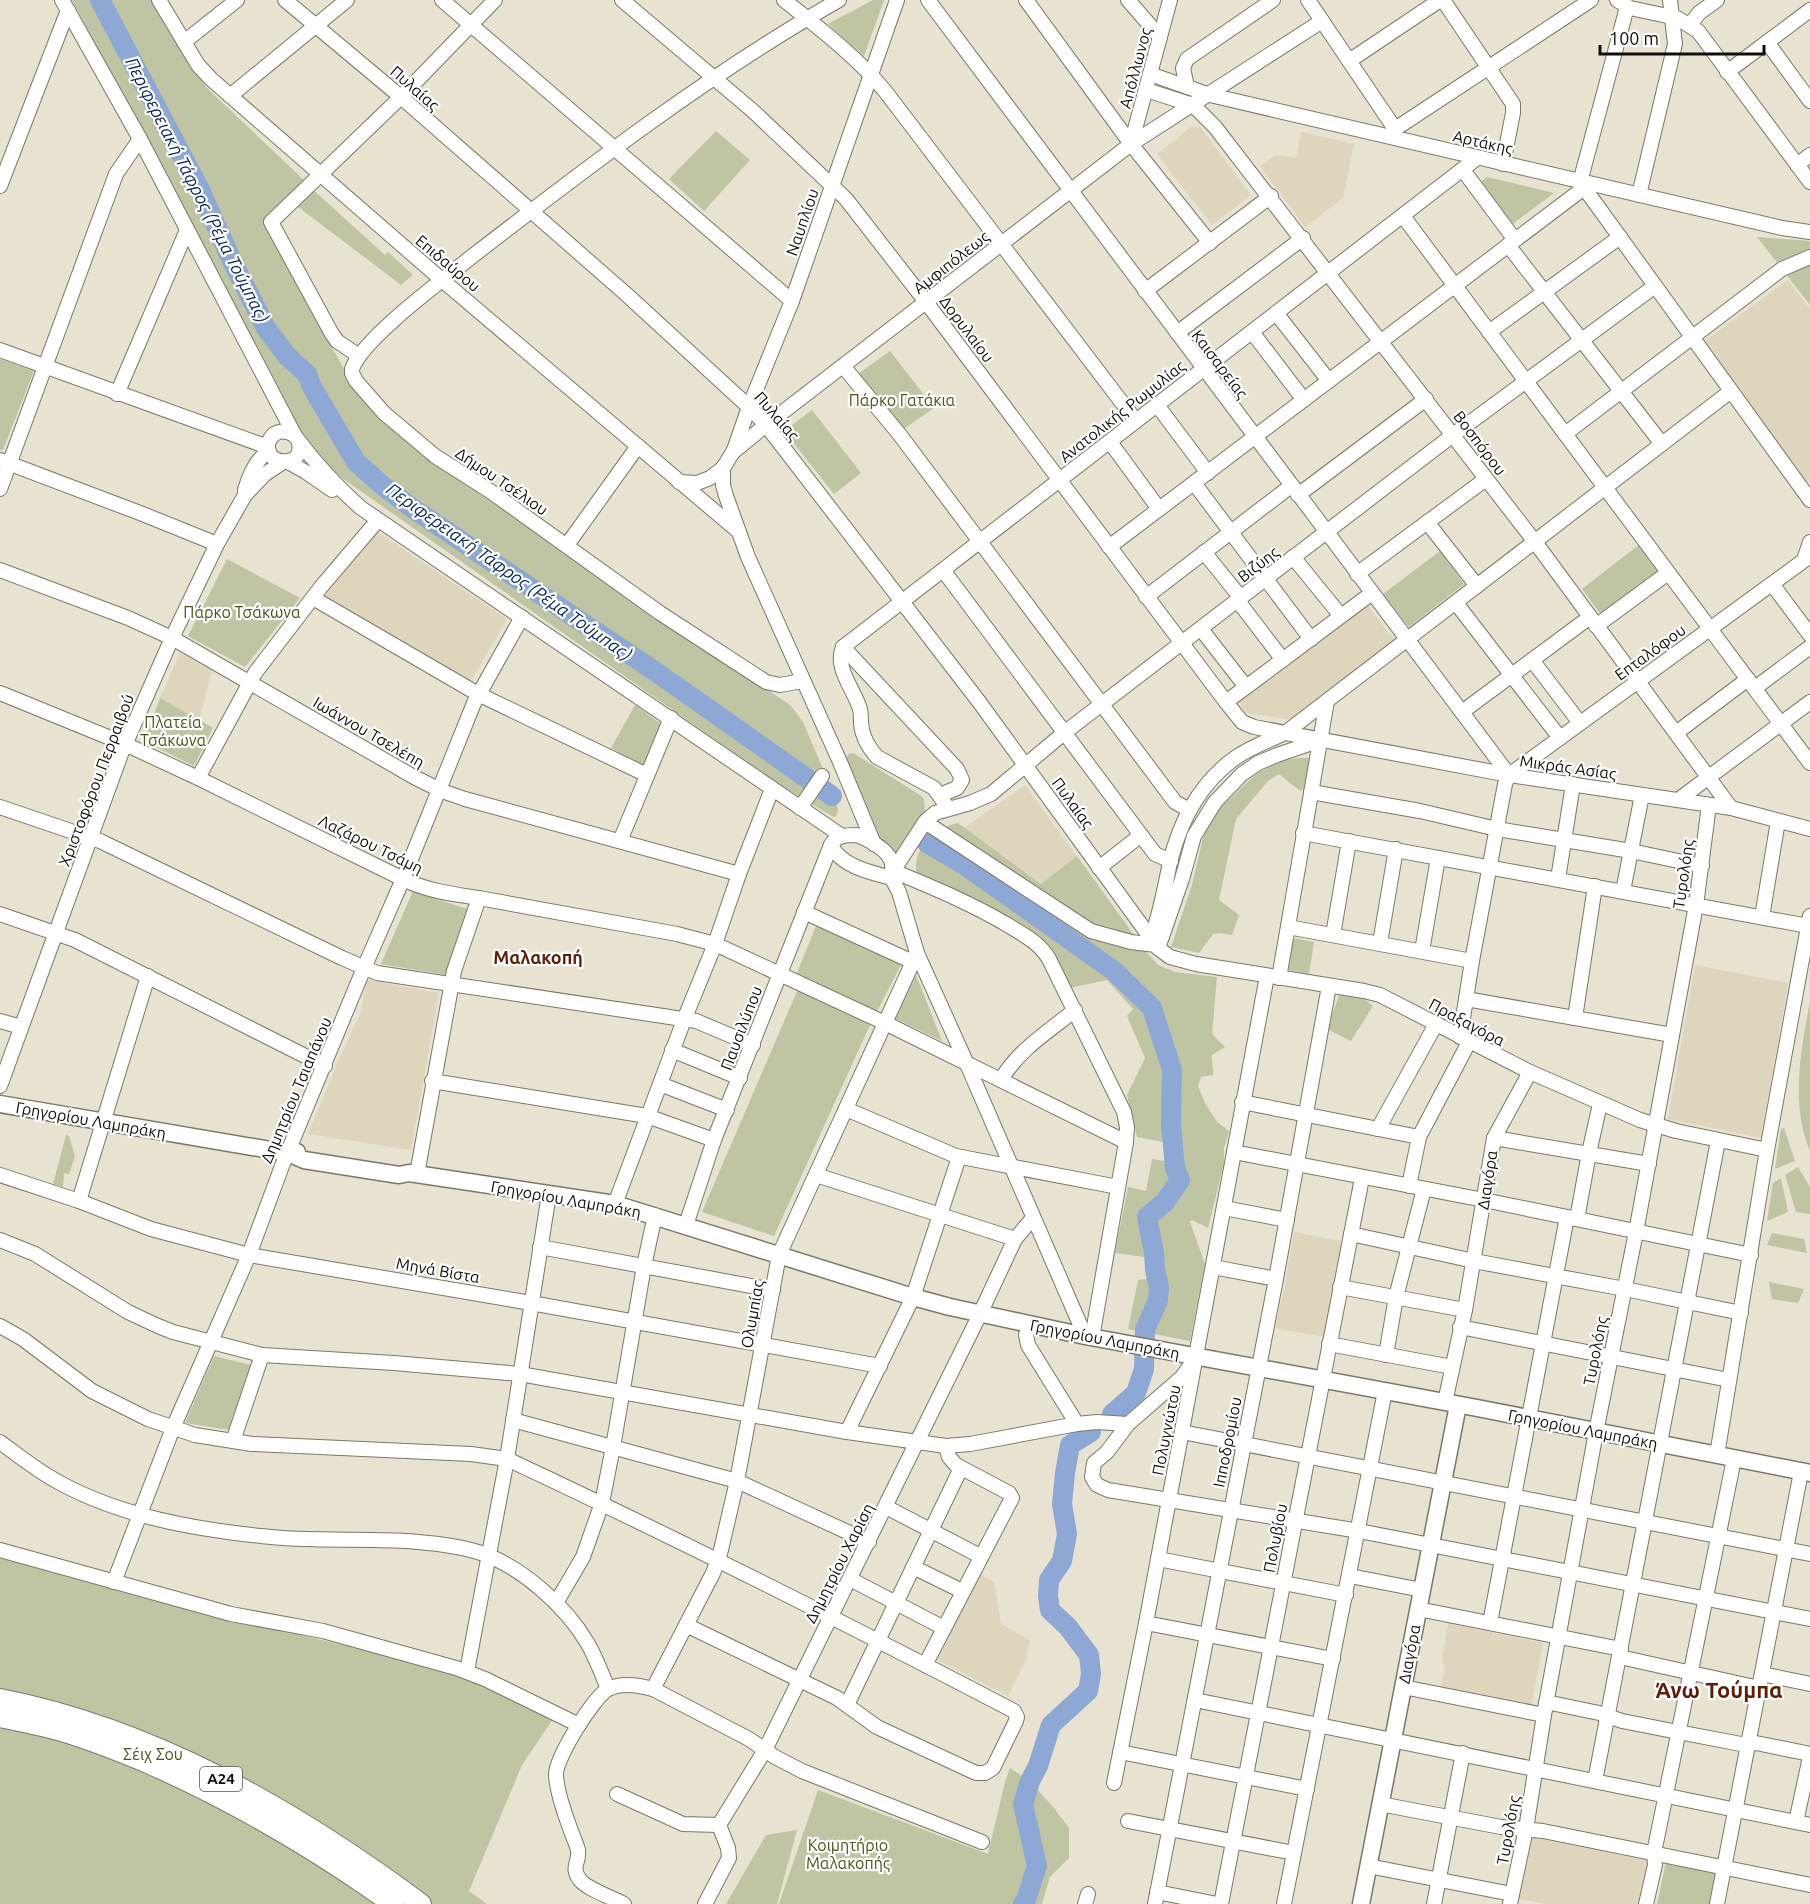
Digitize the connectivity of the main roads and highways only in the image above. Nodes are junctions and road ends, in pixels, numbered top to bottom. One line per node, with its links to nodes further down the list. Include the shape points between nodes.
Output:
1 (0, 1104): 2 (main road, Γρηγορίου Λαμπράκη, via 288,1153 304,1160 615,1204 913,1297 980,1314)
2 (1451, 1404): 3 (main road, Γρηγορίου Λαμπράκη); 8 (main road, Διαγόρα, via 1443,1481)
3 (1806, 1473)
4 (0, 1699): 7 (highway, Α24, via 88,1721 198,1767 314,1831)
5 (0, 1717): 6 (highway, Α24, via 59,1730 185,1779 297,1841)
6 (393, 1904)
7 (421, 1904)
8 (1361, 1904)

